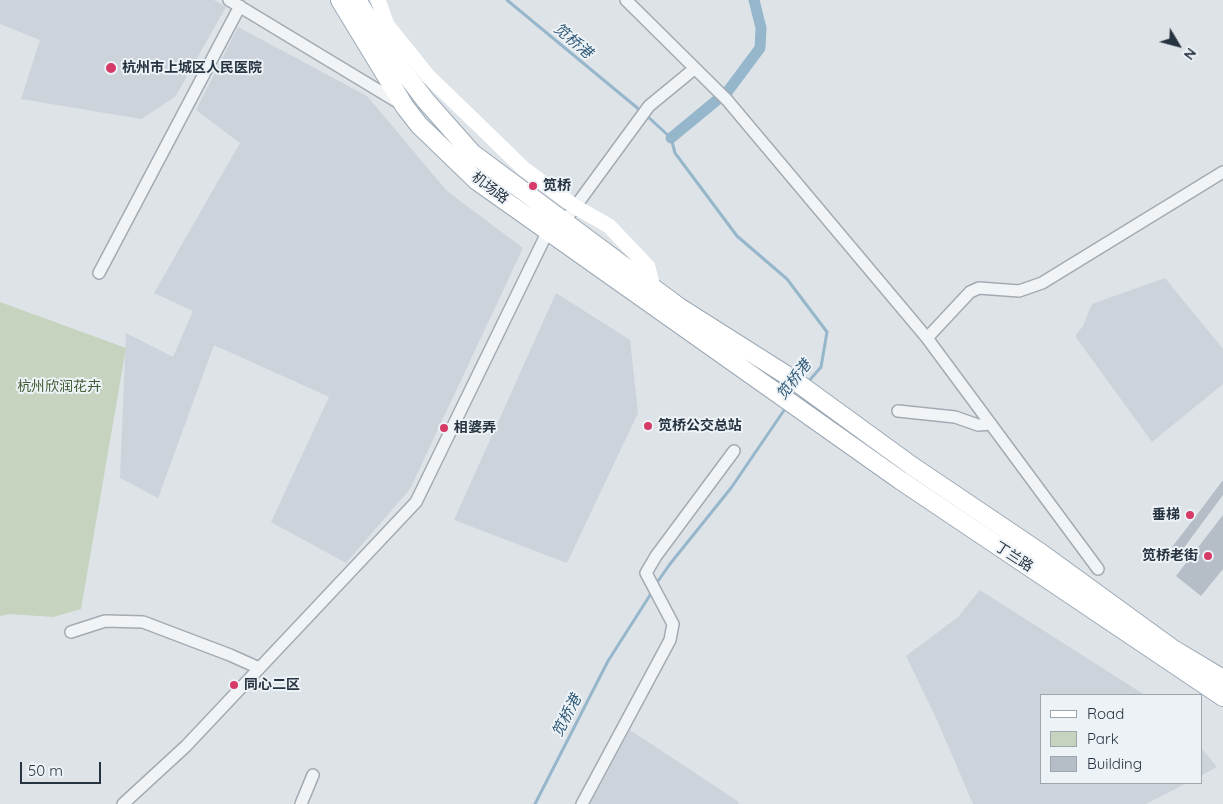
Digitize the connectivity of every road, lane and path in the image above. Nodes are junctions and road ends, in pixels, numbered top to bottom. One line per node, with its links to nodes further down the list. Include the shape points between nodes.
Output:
1 (340, 0): 7 (main road, 机场路)
2 (357, 0): 10 (main road, 机场路, via 391,55 472,153)
3 (378, 0): 9 (main road, via 387,25 428,76 523,168)
4 (626, 0): 6 (street)
5 (234, 3): 7 (street); 12 (street)
6 (694, 69): 9 (street, via 638,119); 15 (street, via 723,97)
7 (405, 107): 11 (main road, 机场路, via 419,125 477,181)
8 (1223, 172): 15 (street, via 1042,283 1019,291 979,288 970,292)
9 (574, 206): 10 (street); 13 (main road, via 609,226 648,267)
10 (564, 222): 13 (main road, 机场路)
11 (548, 231): 14 (main road, 机场路); 21 (street, via 416,502)
12 (99, 272)
13 (653, 288): 14 (main road, 机场路)
14 (690, 322): 22 (main road, 丁兰路, via 781,396 982,537); 22 (main road, 丁兰路, via 791,378 912,466 1041,553)
15 (927, 338): 17 (street)
16 (898, 411): 17 (street, via 955,418 978,425)
17 (990, 424): 19 (street)
18 (734, 451): 26 (street, via 646,573 673,624 670,640)
19 (1098, 569)
20 (71, 632): 21 (street, via 105,621 142,622)
21 (260, 668): 24 (street, via 186,746)
22 (1222, 691)
23 (313, 775): 25 (street)
24 (123, 804)
25 (301, 804)
26 (582, 804)

